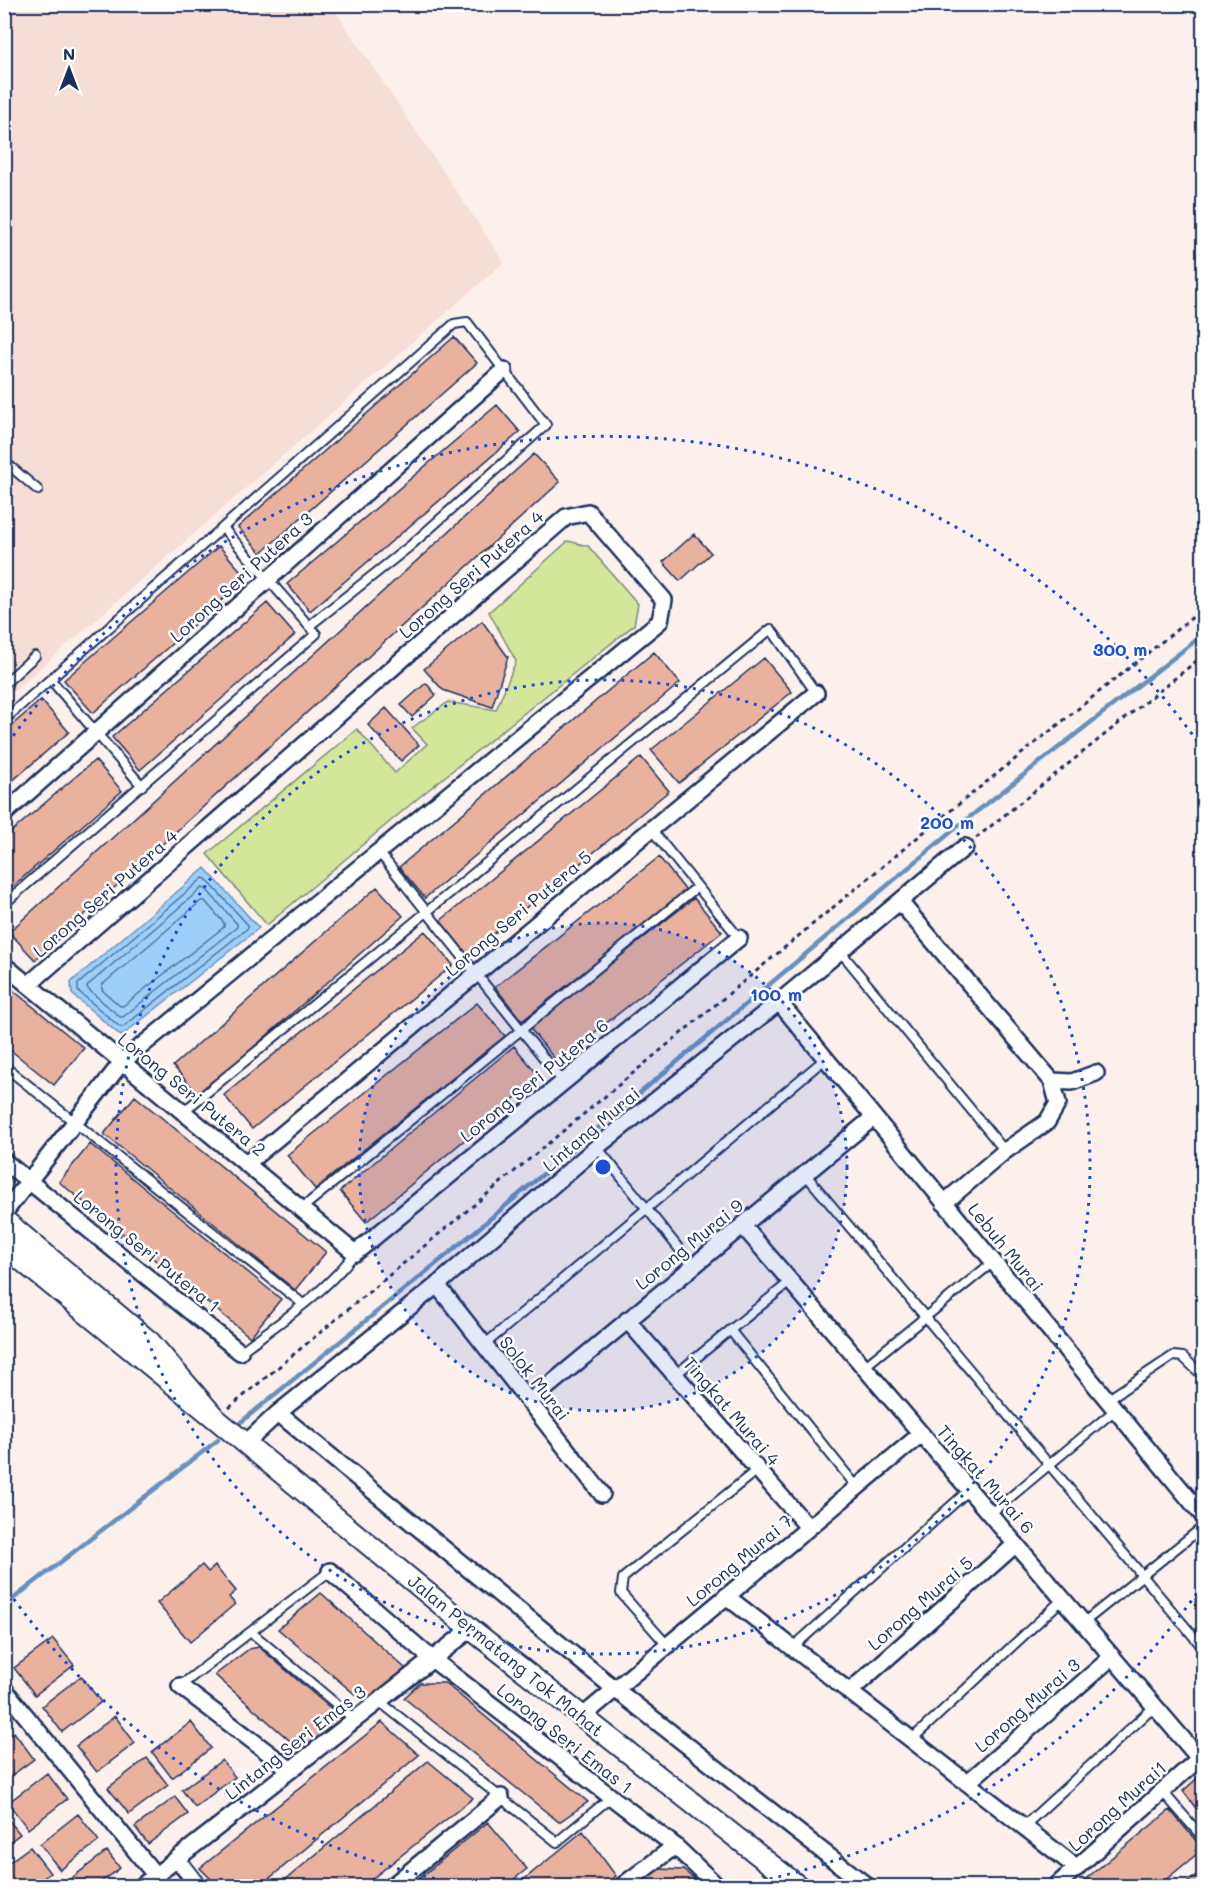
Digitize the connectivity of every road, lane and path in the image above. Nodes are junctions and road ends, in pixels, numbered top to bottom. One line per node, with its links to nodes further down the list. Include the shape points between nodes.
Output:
1 (504, 370): 4 (lane, via 467,322 454,324); 5 (street, Lorong Seri Putera 3); 7 (lane, via 546,425 410,546)
2 (4, 461): 3 (lane)
3 (38, 490)
4 (223, 528): 5 (lane); 10 (lane)
5 (269, 579): 7 (lane); 14 (street, Lorong Seri Putera 3)
6 (1203, 608): 70 (path, via 905,847)
7 (309, 626): 15 (lane, via 316,634)
8 (1203, 655): 18 (path)
9 (35, 656): 11 (lane)
10 (51, 680): 13 (lane); 14 (lane)
11 (4, 684)
12 (816, 693): 17 (street, Lorong Seri Putera 5); 23 (lane, via 771,629)
13 (4, 720)
14 (96, 733): 15 (lane); 16 (street, Lorong Seri Putera 3)
15 (142, 786): 22 (lane)
16 (4, 814)
17 (651, 829): 20 (lane); 27 (street, Lorong Seri Putera 5)
18 (965, 847): 21 (street, Lintang Murai)
19 (378, 852): 23 (lane); 28 (street, Lorong Seri Putera 4, via 660,621 664,600 588,512 566,517); 32 (street, Lorong Seri Putera 4)
20 (698, 887): 24 (lane); 30 (lane)
21 (900, 902): 25 (street, Lintang Murai); 35 (street)
22 (4, 904)
23 (425, 911): 27 (lane); 37 (lane)
24 (739, 938): 36 (street, Lorong Seri Putera 6)
25 (840, 951): 29 (street, Lintang Murai); 41 (lane)
26 (4, 965): 28 (street, Lorong Seri Putera 2)
27 (476, 974): 30 (lane); 43 (street, Lorong Seri Putera 5)
28 (28, 985): 32 (street, Lorong Seri Putera 2)
29 (779, 1002): 31 (street, Lebuh Murai); 40 (street, Lintang Murai)
30 (521, 1030): 36 (lane); 48 (lane)
31 (826, 1058): 38 (street, Lebuh Murai); 47 (lane)
32 (122, 1062): 37 (street, Lorong Seri Putera 2); 39 (street, Lorong Seri Putera 4)
33 (4, 1066): 39 (lane)
34 (1096, 1073): 35 (street, via 1072,1082)
35 (1052, 1081): 41 (street, via 1058,1103 1047,1122)
36 (563, 1082): 53 (street, Lorong Seri Putera 6)
37 (183, 1112): 43 (street, Lorong Seri Putera 2)
38 (874, 1118): 44 (street, Lorong Murai 9); 46 (street, Lebuh Murai)
39 (75, 1122): 45 (street, Lorong Seri Putera 4); 58 (lane)
40 (597, 1147): 47 (lane); 57 (street, Lintang Murai)
41 (1005, 1151): 46 (street)
42 (4, 1161): 45 (street, Lorong Seri Putera 1)
43 (246, 1164): 48 (street, Lorong Seri Putera 2)
44 (806, 1175): 51 (street, Lorong Murai 9); 59 (lane)
45 (30, 1181): 49 (street, Lorong Seri Putera 4); 63 (street, Lorong Seri Putera 1)
46 (944, 1203): 54 (street, Lebuh Murai)
47 (646, 1208): 55 (lane); 62 (lane)
48 (301, 1209): 53 (street, Lorong Seri Putera 2)
49 (4, 1214)
50 (4, 1220): 70 (street, Jalan Permatang Tok Mahat, via 150,1342)
51 (743, 1226): 55 (street, Lorong Murai 9); 56 (street, Tingkat Murai 6)
52 (4, 1246): 70 (street, Jalan Permatang Tok Mahat)
53 (355, 1252): 58 (lane, via 340,1272)
54 (993, 1262): 59 (lane); 68 (street, Lebuh Murai)
55 (693, 1266): 60 (street, Lorong Murai 9)
56 (791, 1281): 61 (lane); 64 (street, Tingkat Murai 6)
57 (437, 1285): 62 (street, Solok Murai); 69 (street, Lintang Murai)
58 (303, 1304): 63 (lane)
59 (925, 1317): 64 (lane); 73 (lane)
60 (627, 1320): 65 (street, Tingkat Murai 4); 67 (street, Lorong Murai 9)
61 (730, 1330): 65 (lane); 75 (lane)
62 (484, 1345): 67 (street, Solok Murai)
63 (240, 1352)
64 (864, 1367): 71 (street, Tingkat Murai 6)
65 (675, 1375): 74 (street, Tingkat Murai 4)
66 (1203, 1377): 68 (lane, via 1183,1357 1173,1356)
67 (529, 1402): 77 (street, Solok Murai)
68 (1111, 1405): 73 (lane); 78 (street, Lebuh Murai)
69 (278, 1413): 72 (street, Lintang Murai); 97 (street)
70 (216, 1419): 72 (street, Jalan Permatang Tok Mahat)
71 (921, 1434): 75 (street, Lorong Murai 7); 76 (street, Tingkat Murai 6)
72 (245, 1444): 88 (street, Jalan Permatang Tok Mahat)
73 (1049, 1464): 79 (lane); 84 (lane)
74 (758, 1469): 81 (street, Tingkat Murai 4); 90 (lane, via 623,1578 621,1593)
75 (857, 1487): 81 (street, Lorong Murai 7)
76 (969, 1490): 79 (street, Tingkat Murai 6); 91 (lane)
77 (602, 1494)
78 (1202, 1511)
79 (990, 1514): 82 (street, Tingkat Murai 6)
80 (1203, 1526): 84 (lane)
81 (808, 1527): 85 (street, Lorong Murai 7)
82 (1016, 1544): 86 (street, Tingkat Murai 6); 98 (street, Lorong Murai 5)
83 (330, 1571): 89 (lane); 94 (street, Lorong Seri Emas 1)
84 (1142, 1576): 87 (lane); 92 (lane)
85 (726, 1596): 90 (street, Lorong Murai 7); 91 (street)
86 (1063, 1599): 87 (street, Tingkat Murai 6); 103 (lane)
87 (1083, 1623): 93 (street, Tingkat Murai 6)
88 (471, 1629): 94 (street, Lintang Seri Emas 3); 101 (street, Jalan Permatang Tok Mahat)
89 (250, 1632): 95 (lane); 102 (lane)
90 (668, 1645): 97 (street, Lorong Murai 7)
91 (792, 1648): 98 (street)
92 (1203, 1649)
93 (1112, 1657): 100 (street, Tingkat Murai 6); 106 (street, Lorong Murai 3)
94 (432, 1659): 99 (street, Lintang Seri Emas 3); 109 (street, Lorong Seri Emas 1)
95 (180, 1686): 105 (street)
96 (4, 1689): 115 (street)
97 (615, 1689): 101 (street, Lorong Murai 7); 122 (street)
98 (849, 1692): 103 (street)
99 (380, 1701): 102 (street, Lintang Seri Emas 3); 108 (lane)
100 (1154, 1707): 104 (street, Tingkat Murai 6); 110 (lane)
101 (583, 1716): 121 (street, Jalan Permatang Tok Mahat)
102 (355, 1720): 105 (street, Lintang Seri Emas 3)
103 (911, 1740): 106 (street)
104 (1201, 1756): 107 (street, Lorong Murai1)
105 (291, 1770): 113 (street, Lintang Seri Emas 3)
106 (967, 1783): 110 (street)
107 (1162, 1791): 111 (lane); 114 (street, Lorong Murai1)
108 (501, 1797): 109 (lane, via 557,1842); 118 (street)
109 (610, 1798): 112 (street, Lorong Seri Emas 1)
110 (1023, 1827): 114 (street)
111 (1203, 1839)
112 (675, 1846): 119 (street); 120 (street, Lorong Seri Emas 1)
113 (177, 1859): 115 (street, Lintang Seri Emas 3); 117 (street)
114 (1077, 1868): 123 (street, Lorong Murai1)
115 (156, 1876): 116 (street, Lintang Seri Emas 3)
116 (142, 1887)
117 (198, 1887)
118 (392, 1887)
119 (622, 1887)
120 (717, 1887)
121 (798, 1887)
122 (867, 1887)
123 (1056, 1887)

